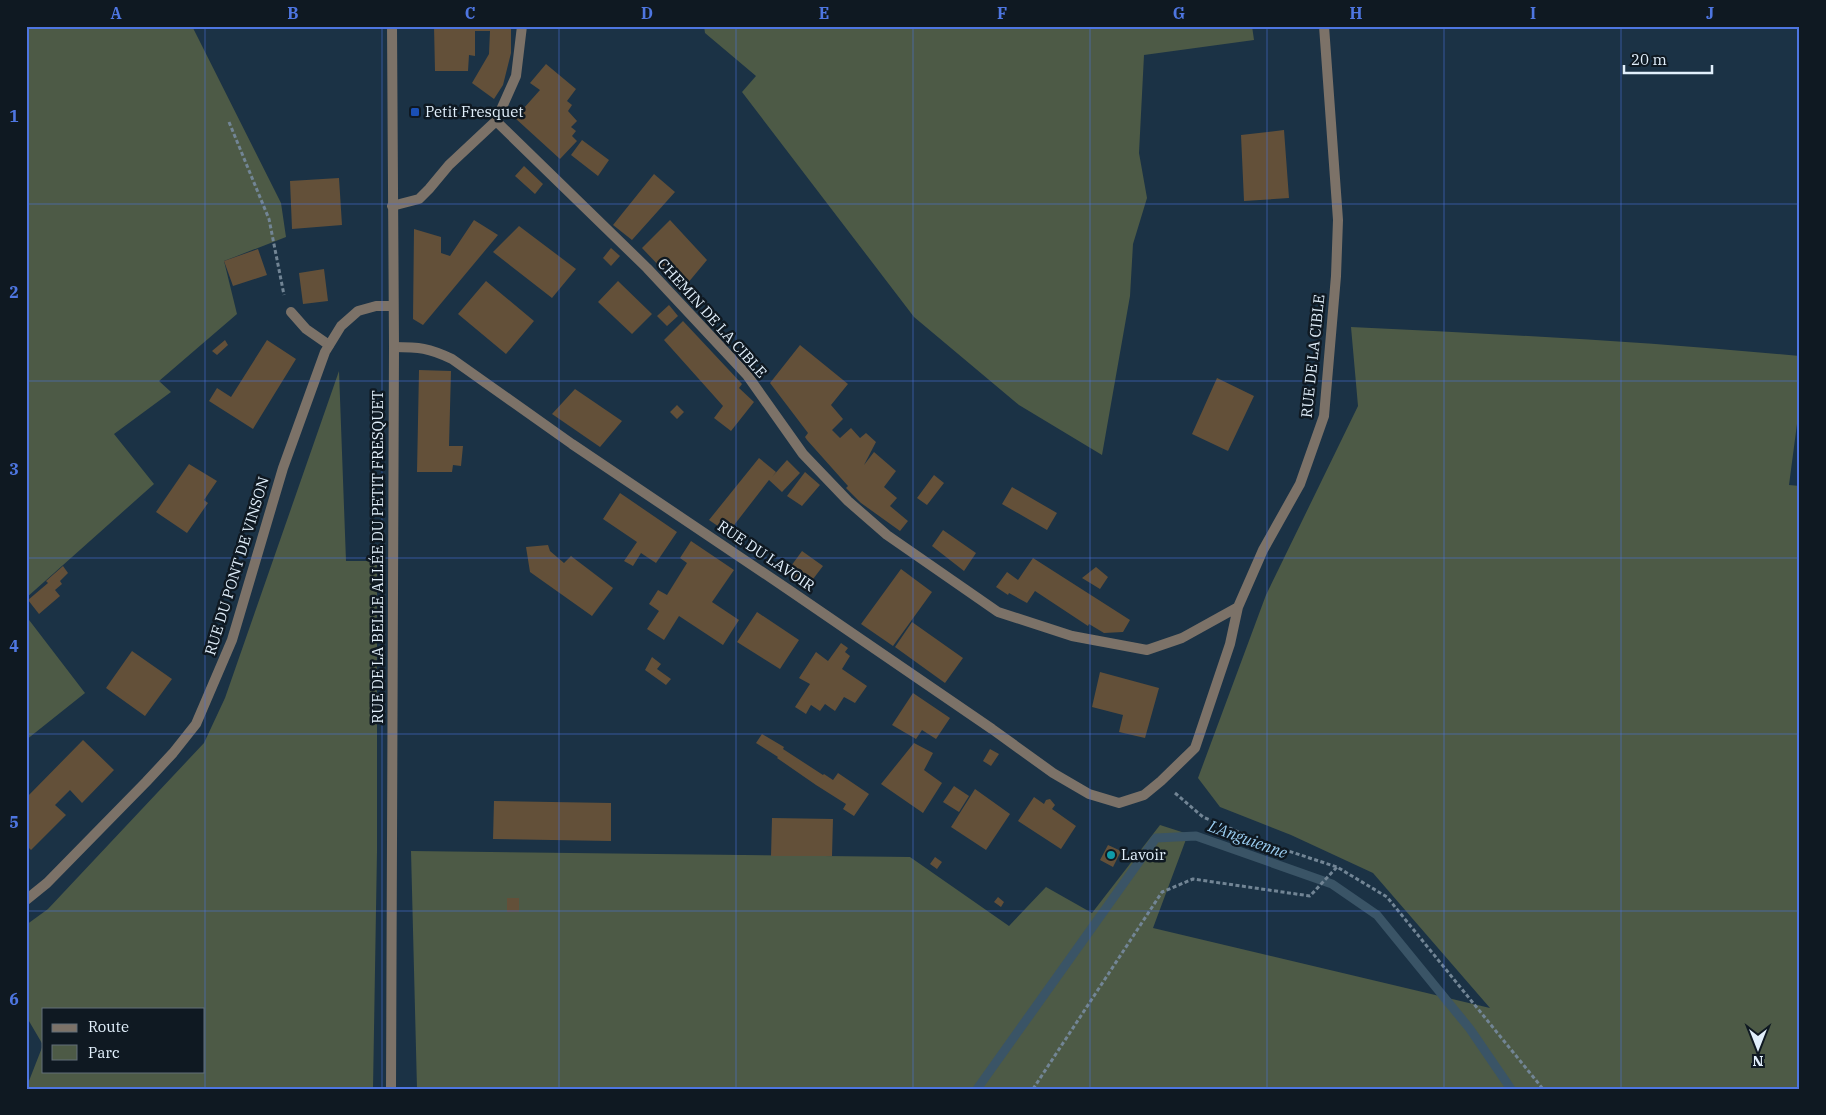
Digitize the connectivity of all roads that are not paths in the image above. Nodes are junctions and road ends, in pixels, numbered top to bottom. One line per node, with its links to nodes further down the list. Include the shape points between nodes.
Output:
1 (392, 26): 5 (street, RUE DE LA BELLE ALLÉE DU PETIT FRESQUET)
2 (522, 26): 4 (street, via 516,76)
3 (1324, 26): 10 (street, RUE DE LA CIBLE, via 1338,220 1324,416 1300,484 1263,550)
4 (496, 121): 5 (street, via 419,199); 10 (street, CHEMIN DE LA CIBLE, via 646,268 747,375 803,454 848,501 887,535 998,612 1072,636 1147,650 1182,638)
5 (392, 206): 6 (street, RUE DE LA BELLE ALLÉE DU PETIT FRESQUET)
6 (393, 306): 8 (street, RUE DU PONT DE VINSON, via 358,311 341,326); 9 (street, RUE DE LA BELLE ALLÉE DU PETIT FRESQUET)
7 (291, 312): 8 (street, via 306,329)
8 (329, 345): 12 (street, RUE DU PONT DE VINSON, via 283,468 232,640 196,724 146,782 47,883)
9 (394, 347): 11 (street, RUE DU LAVOIR, via 434,350 452,359 1053,773 1089,794); 13 (street, RUE DE LA BELLE ALLÉE DU PETIT FRESQUET)
10 (1238, 607): 11 (street, RUE DE LA CIBLE, via 1230,644 1195,748 1144,795)
11 (1119, 803)
12 (26, 900)
13 (391, 1089)

